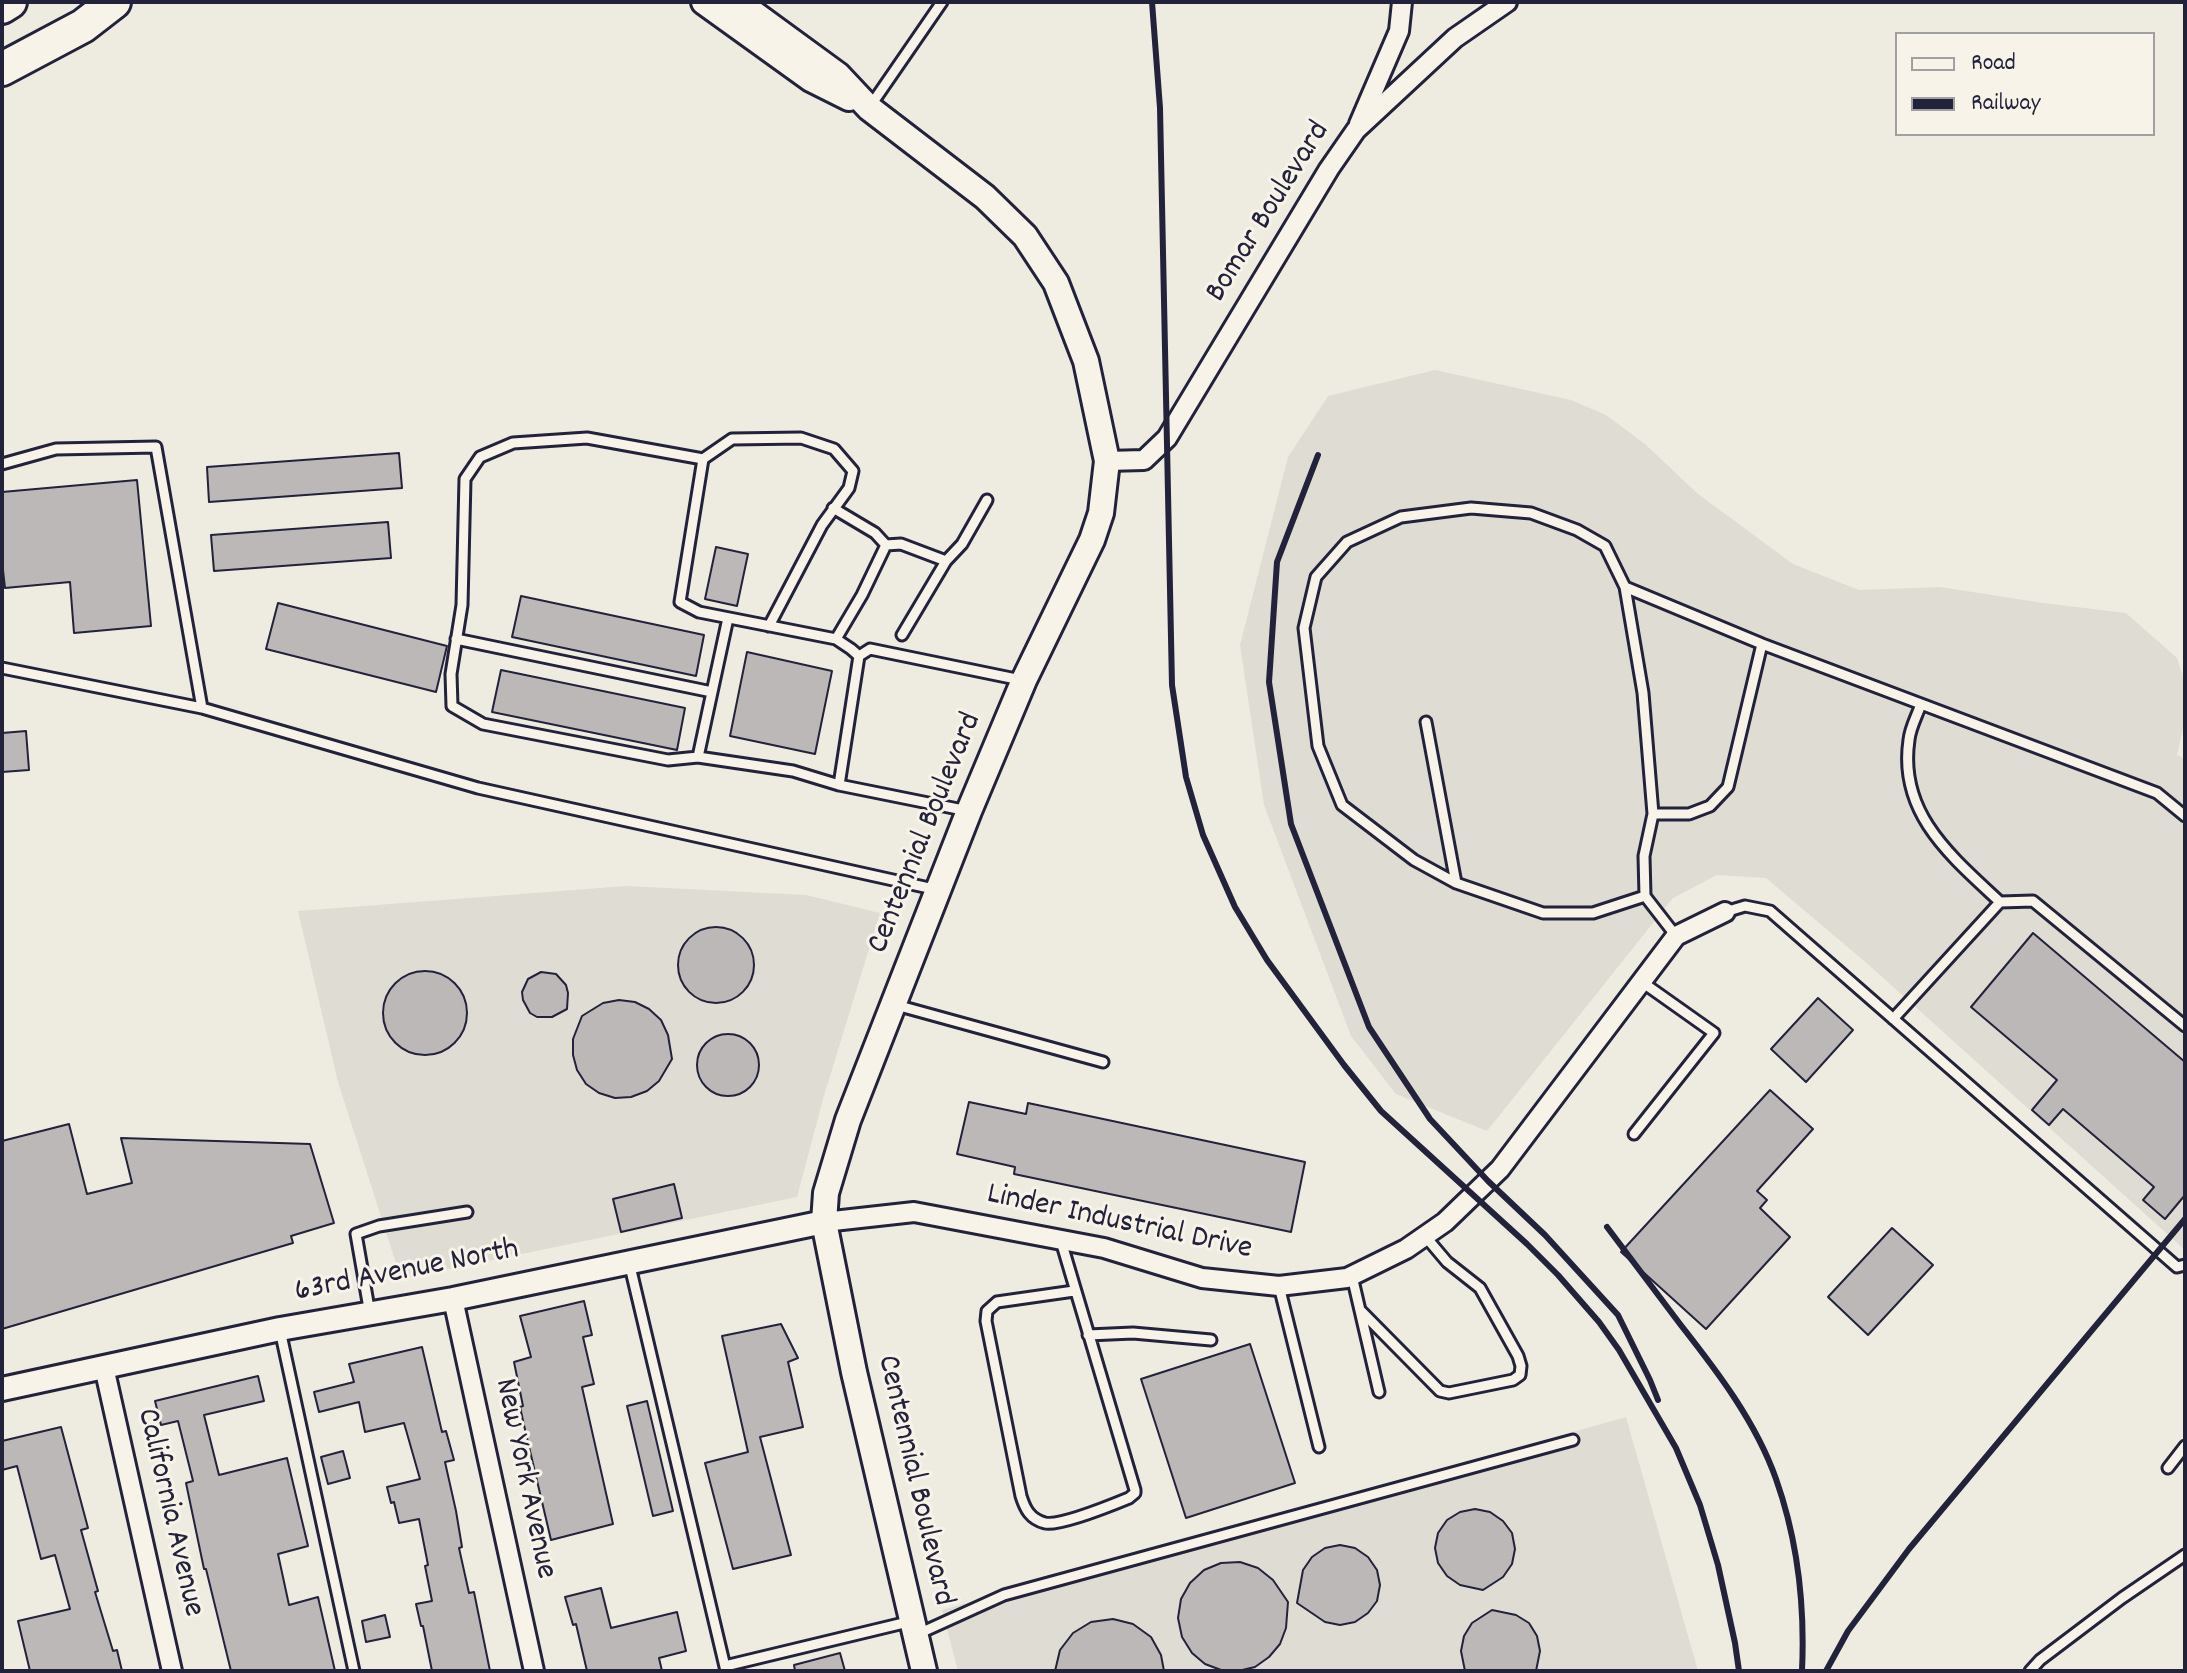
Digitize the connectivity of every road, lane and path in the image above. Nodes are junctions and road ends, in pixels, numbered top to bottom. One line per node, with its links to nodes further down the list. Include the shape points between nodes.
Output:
1 (10, 2): 8 (highway)
2 (114, 2): 9 (highway, via 83,26)
3 (704, 2): 10 (main road, Centennial Boulevard, via 811,79)
4 (738, 2): 10 (main road, Centennial Boulevard, via 838,75)
5 (942, 2): 10 (lane)
6 (1402, 2): 11 (street, via 1399,31)
7 (1507, 2): 11 (street, Bomar Boulevard, via 1455,38)
8 (2, 7)
9 (2, 69)
10 (869, 108): 13 (main road, Centennial Boulevard, via 985,197 1025,236 1056,283 1086,361)
11 (1356, 130): 13 (street, Bomar Boulevard, via 1167,438 1144,460)
12 (703, 459): 16 (lane, via 732,439 801,438 834,449 853,471 849,488); 20 (lane, via 680,602); 23 (lane, via 587,438 513,443 480,457 465,479 462,605)
13 (1107, 461): 28 (main road, Centennial Boulevard, via 1092,540)
14 (2, 464): 31 (lane, via 56,449 156,447)
15 (987, 500): 18 (lane)
16 (833, 508): 17 (lane); 21 (lane)
17 (886, 545): 18 (lane, via 901,544); 24 (lane)
18 (946, 561): 22 (lane)
19 (1625, 587): 25 (lane); 36 (lane, via 1643,693); 38 (lane, via 1605,546 1577,530 1531,513 1471,508 1401,517 1347,542 1316,577 1304,628 1318,746 1342,805 1414,860)
20 (728, 618): 21 (lane); 29 (lane)
21 (769, 626): 24 (lane)
22 (902, 635)
23 (456, 639): 29 (lane); 33 (lane, via 452,706 483,724 668,760)
24 (836, 639): 26 (lane)
25 (1762, 644): 30 (lane); 36 (lane, via 1728,787 1710,806 1689,814)
26 (859, 656): 28 (lane, via 870,649); 34 (lane)
27 (2, 668): 31 (lane)
28 (1024, 680): 35 (main road, Centennial Boulevard)
29 (712, 692): 33 (lane)
30 (1921, 704): 37 (lane, via 2157,793); 41 (lane, via 1909,738 1908,773 1917,808 1947,853)
31 (202, 708): 39 (lane, via 478,788)
32 (1426, 722): 38 (lane)
33 (698, 757): 34 (lane, via 793,771)
34 (839, 785): 35 (lane)
35 (969, 811): 39 (main road, Centennial Boulevard)
36 (1653, 814): 40 (lane, via 1644,856)
37 (2185, 816)
38 (1456, 883): 40 (lane, via 1543,913 1593,913)
39 (938, 890): 45 (main road, Centennial Boulevard)
40 (1645, 896): 43 (lane)
41 (2000, 902): 46 (lane); 47 (lane, via 2033,901)
42 (1725, 912): 43 (street, Linder Industrial Drive); 46 (lane, via 1745,906 1770,911)
43 (1676, 936): 44 (street, Linder Industrial Drive)
44 (1642, 982): 49 (lane, via 1714,1033); 52 (street, Linder Industrial Drive, via 1500,1169)
45 (893, 1004): 48 (lane); 51 (main road, Centennial Boulevard, via 848,1120 826,1193)
46 (1893, 1019): 55 (lane, via 2177,1267)
47 (2185, 1026)
48 (1103, 1062)
49 (1634, 1134)
50 (467, 1212): 61 (lane, via 356,1234)
51 (824, 1222): 53 (street, Linder Industrial Drive, via 914,1212); 54 (street, 63rd Avenue North); 73 (main road, Centennial Boulevard)
52 (1425, 1236): 56 (street, Linder Industrial Drive); 60 (lane, via 1480,1288 1518,1356 1520,1375 1462,1391 1440,1391)
53 (1061, 1241): 57 (street, Linder Industrial Drive, via 1104,1248 1202,1278); 58 (lane)
54 (629, 1262): 59 (street, 63rd Avenue North); 74 (lane)
55 (2185, 1265)
56 (1352, 1276): 57 (street, Linder Industrial Drive); 60 (lane)
57 (1279, 1286): 70 (lane)
58 (1074, 1291): 63 (lane); 63 (lane, via 997,1302 987,1311 1021,1496 1025,1510 1044,1523 1095,1511 1135,1493)
59 (453, 1299): 61 (street, 63rd Avenue North); 77 (street, New York Avenue)
60 (1360, 1310): 67 (lane)
61 (370, 1314): 62 (street, 63rd Avenue North)
62 (280, 1329): 65 (street, 63rd Avenue North); 76 (lane)
63 (1088, 1335): 64 (lane)
64 (1211, 1340)
65 (104, 1367): 66 (street, 63rd Avenue North); 75 (street, California Avenue)
66 (2, 1389)
67 (1379, 1392)
68 (1573, 1440): 73 (lane, via 1004,1595)
69 (2185, 1446): 71 (lane)
70 (1319, 1447)
71 (2168, 1468)
72 (2185, 1555): 79 (lane)
73 (914, 1628): 74 (lane); 78 (main road, Centennial Boulevard)
74 (726, 1669)
75 (172, 1671)
76 (354, 1671)
77 (534, 1671)
78 (924, 1671)
79 (2030, 1671)

